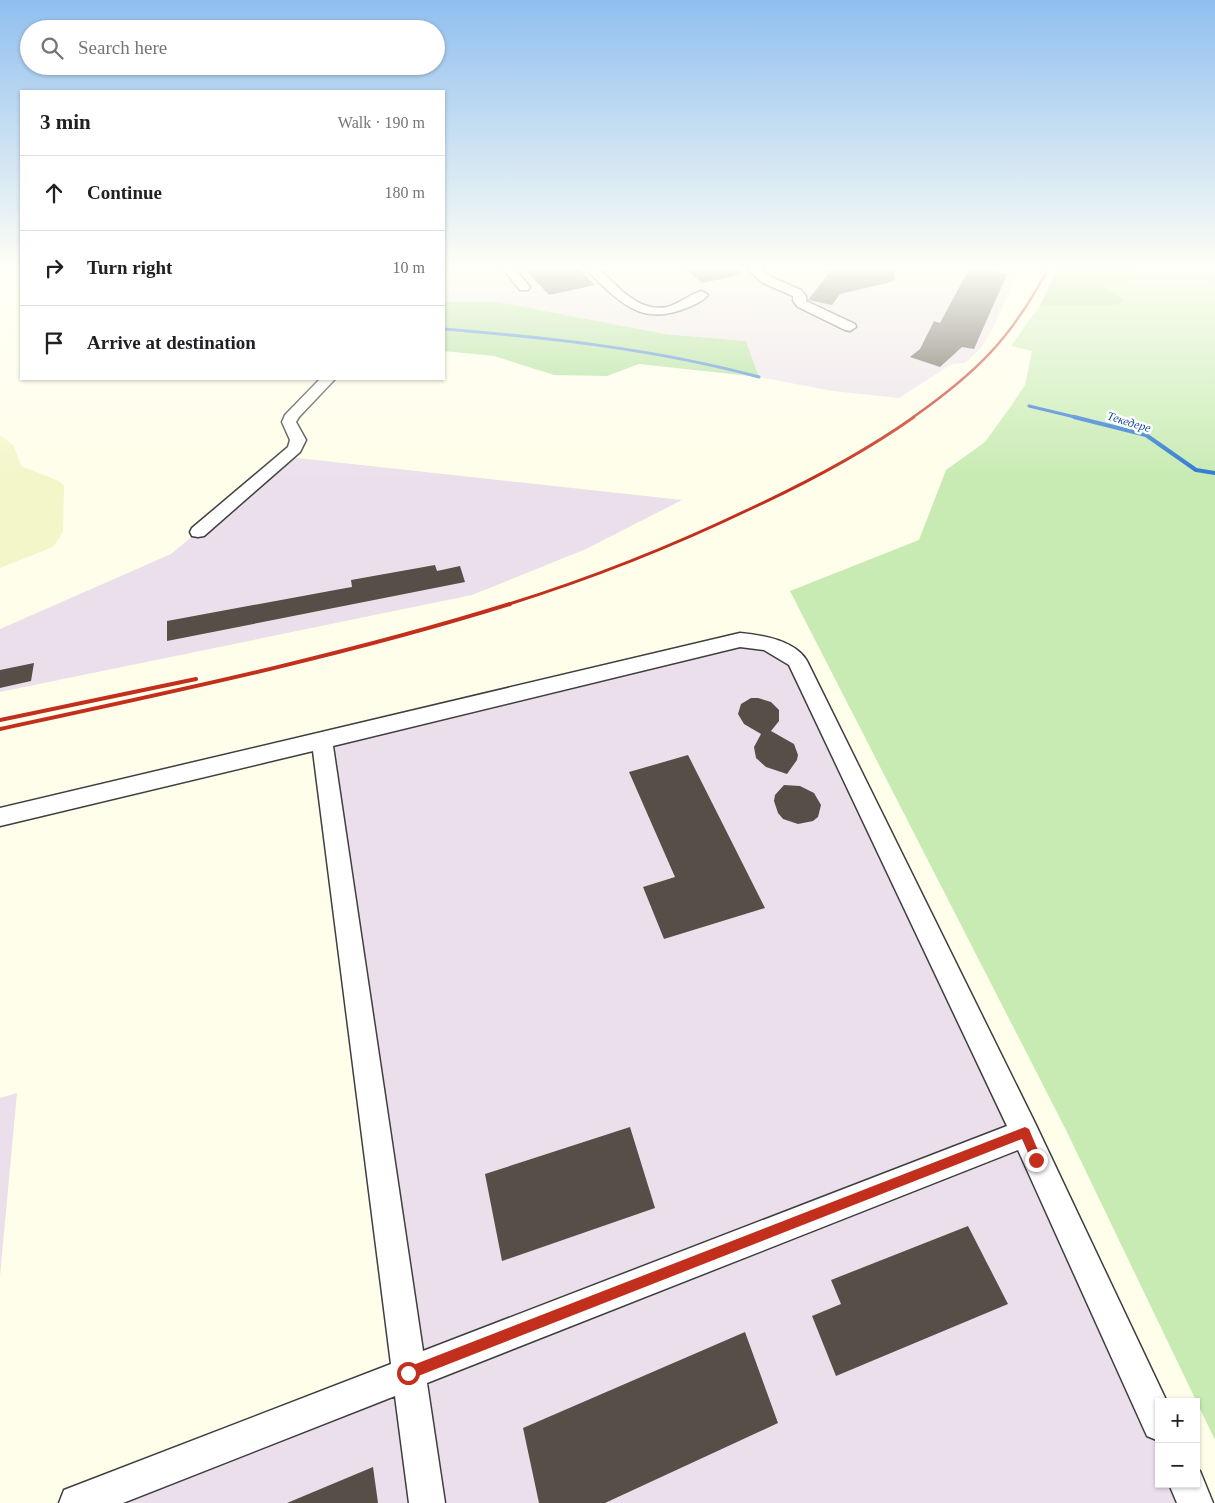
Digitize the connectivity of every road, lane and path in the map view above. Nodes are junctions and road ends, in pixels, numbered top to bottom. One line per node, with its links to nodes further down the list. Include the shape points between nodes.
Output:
1 (327, 380): 2 (street, via 292,415 289,422 298,440 295,450)
2 (198, 532)
3 (322, 742): 4 (street); 5 (street, via 740,640 763,641 781,648 798,661); 6 (street)
4 (0, 817)
5 (1025, 1133): 6 (street); 7 (street)
6 (408, 1373): 9 (street); 10 (street)
7 (1155, 1415)
8 (1189, 1488): 11 (street)
9 (76, 1503)
10 (428, 1503)
11 (1195, 1503)

